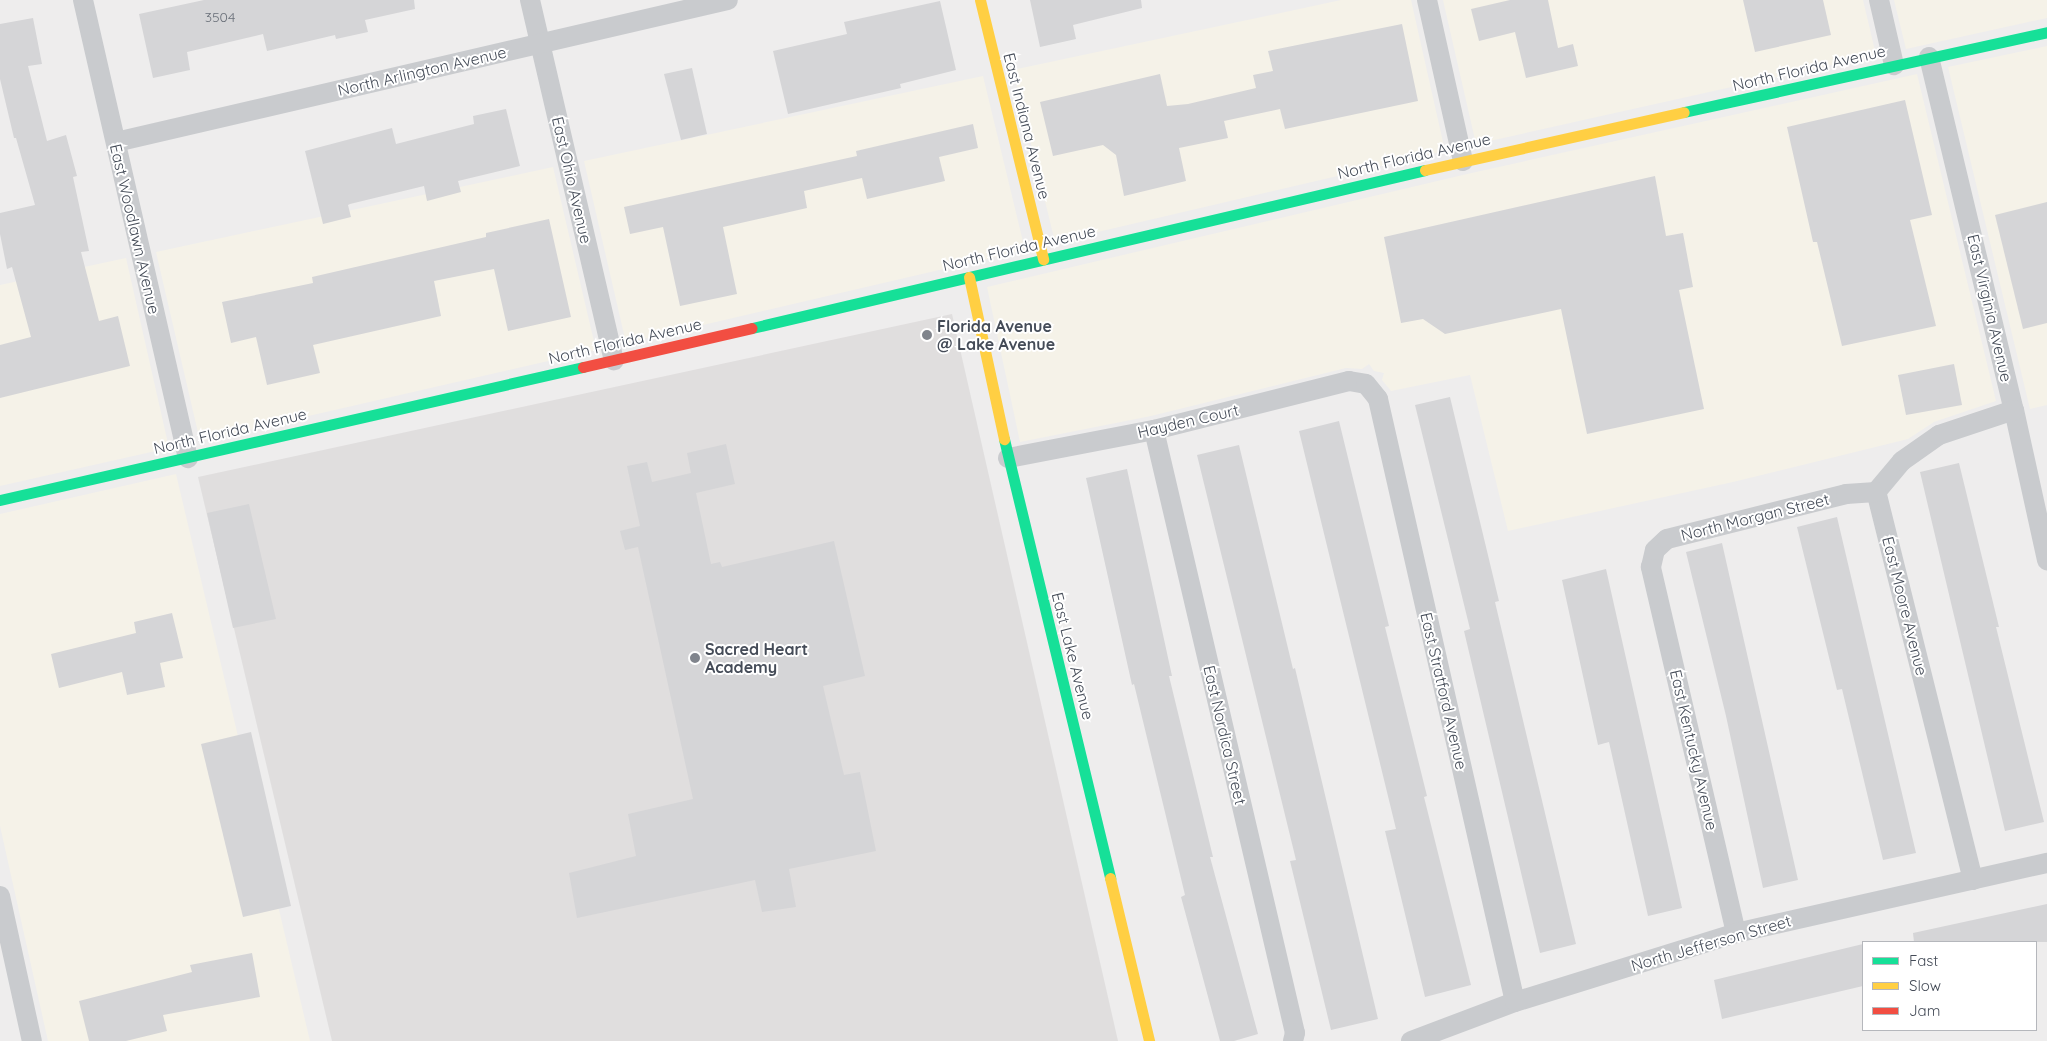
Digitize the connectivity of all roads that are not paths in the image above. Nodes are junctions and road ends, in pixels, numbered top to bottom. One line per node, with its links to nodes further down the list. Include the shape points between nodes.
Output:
1 (83, 0): 11 (street, East Woodlawn Avenue)
2 (530, 0): 8 (street, East Ohio Avenue)
3 (728, 0): 8 (street, North Arlington Avenue)
4 (980, 0): 13 (main road, East Indiana Avenue)
5 (1427, 0): 12 (street)
6 (1879, 0): 10 (street)
7 (2047, 32): 9 (main road, North Florida Avenue)
8 (540, 43): 11 (street, North Arlington Avenue); 15 (street, East Ohio Avenue)
9 (1929, 57): 10 (main road, North Florida Avenue); 17 (street, East Virginia Avenue)
10 (1894, 65): 12 (main road, North Florida Avenue)
11 (116, 142): 19 (street, East Woodlawn Avenue)
12 (1464, 161): 13 (main road, North Florida Avenue)
13 (1044, 259): 14 (main road, North Florida Avenue)
14 (969, 277): 15 (main road, North Florida Avenue); 20 (main road, East Lake Avenue)
15 (614, 360): 19 (main road, North Florida Avenue)
16 (1366, 384): 18 (street, Hayden Court, via 1349,381); 29 (street, East Stratford Avenue, via 1378,399)
17 (2014, 410): 21 (street, via 1939,435 1902,461); 23 (street, East Virginia Avenue)
18 (1154, 430): 20 (street, Hayden Court); 32 (street, East Nordica Street, via 1295,1033)
19 (188, 458): 22 (main road, North Florida Avenue)
20 (1008, 458): 31 (main road, East Lake Avenue)
21 (1876, 492): 24 (street, North Morgan Street, via 1846,494 1667,539 1655,550); 26 (street, East Moore Avenue)
22 (0, 500)
23 (2047, 560)
24 (1651, 567): 28 (street, East Kentucky Avenue)
25 (2047, 863): 26 (street, North Jefferson Street)
26 (1973, 880): 28 (street, North Jefferson Street)
27 (0, 896): 30 (street)
28 (1736, 933): 29 (street, North Jefferson Street)
29 (1515, 1002): 33 (street, North Jefferson Street)
30 (32, 1041)
31 (1148, 1041)
32 (1293, 1041)
33 (1411, 1041)

